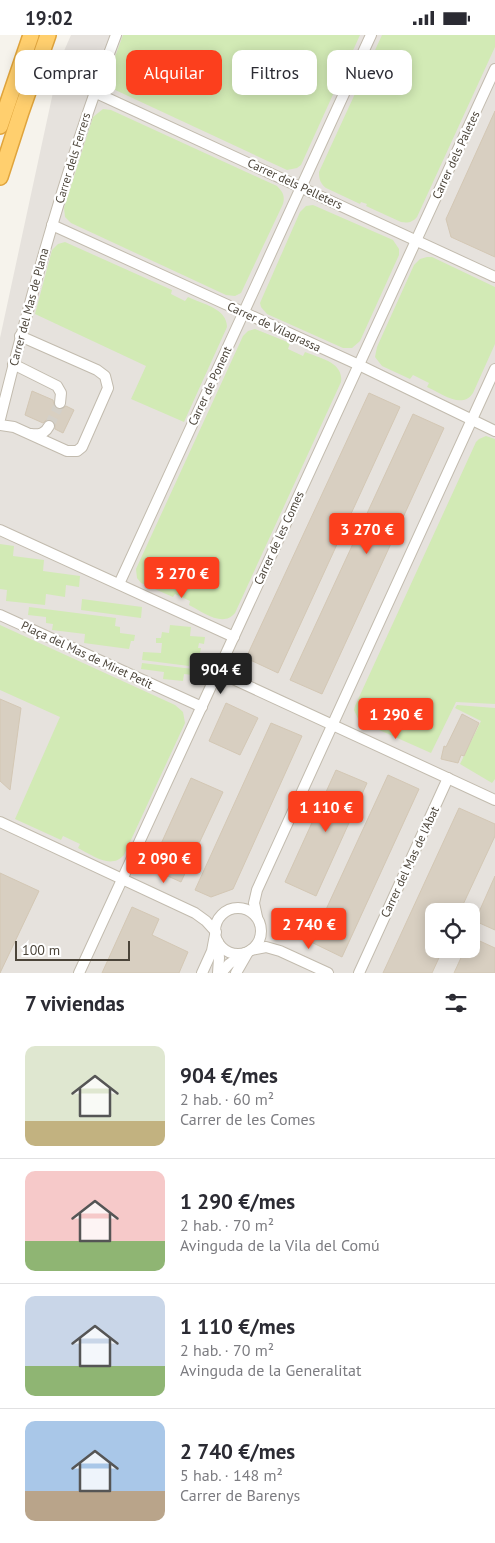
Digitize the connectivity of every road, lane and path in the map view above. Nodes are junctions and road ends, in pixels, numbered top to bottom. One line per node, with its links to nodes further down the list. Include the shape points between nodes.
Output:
1 (31, 35): 9 (highway)
2 (48, 35): 10 (highway)
3 (116, 35): 5 (street, Carrer dels Ferrers)
4 (372, 35): 11 (street, Carrer de Ponent)
5 (110, 50)
6 (495, 69): 13 (street, Carrer dels Paletes)
7 (93, 95): 12 (street, Carrer dels Ferrers)
8 (101, 95): 11 (street, Carrer dels Pelleters)
9 (0, 125)
10 (0, 177)
11 (302, 187): 13 (street, Carrer dels Pelleters); 15 (street, Carrer de Ponent)
12 (52, 225): 15 (street, Carrer de Vilagrassa); 16 (street, Carrer del Mas de Plana)
13 (417, 240): 14 (street, Carrer dels Pelleters); 18 (street, Carrer de les Comes)
14 (495, 277)
15 (244, 313): 18 (street, Carrer de Vilagrassa); 28 (street, Carrer de Ponent)
16 (20, 336): 17 (street, Carrer del Mas de Plana); 26 (street, via 97,370 108,383 93,423 77,451 67,451)
17 (14, 364): 20 (street, via 57,386 61,393); 21 (street, Carrer del Mas de Plana)
18 (359, 365): 22 (street, Carrer de Vilagrassa); 30 (street, Carrer de les Comes)
19 (495, 369): 22 (street)
20 (60, 403)
21 (0, 419)
22 (471, 420): 25 (street, Carrer de Vilagrassa); 33 (street)
23 (0, 425): 26 (street)
24 (49, 426): 26 (street, via 38,435)
25 (495, 431)
26 (27, 433)
27 (0, 530): 28 (street)
28 (119, 584): 30 (street)
29 (0, 615): 32 (street, Plaça del Mas de Miret Petit)
30 (234, 637): 31 (street, Carrer de les Comes)
31 (218, 673): 32 (street, Carrer de les Comes); 33 (street)
32 (202, 707): 37 (street, Carrer de les Comes)
33 (333, 725): 34 (street); 38 (street)
34 (448, 778): 35 (street); 50 (street, Carrer del Mas de l'Abat)
35 (495, 800)
36 (0, 822): 37 (street)
37 (123, 878): 40 (street); 45 (street, Carrer de les Comes)
38 (257, 890): 39 (street, via 247,901); 41 (street, via 254,903)
39 (227, 911): 40 (street); 41 (street, via 244,909); 42 (street, via 218,920)
40 (196, 913): 42 (street)
41 (258, 921): 43 (street, via 260,939); 44 (street, via 267,939)
42 (217, 936): 43 (street, via 223,948 230,952); 46 (street); 47 (street)
43 (248, 951): 44 (street, via 266,947); 47 (street); 48 (street)
44 (280, 951): 49 (street)
45 (80, 973)
46 (202, 973)
47 (219, 973)
48 (236, 973)
49 (328, 973)
50 (359, 973)

